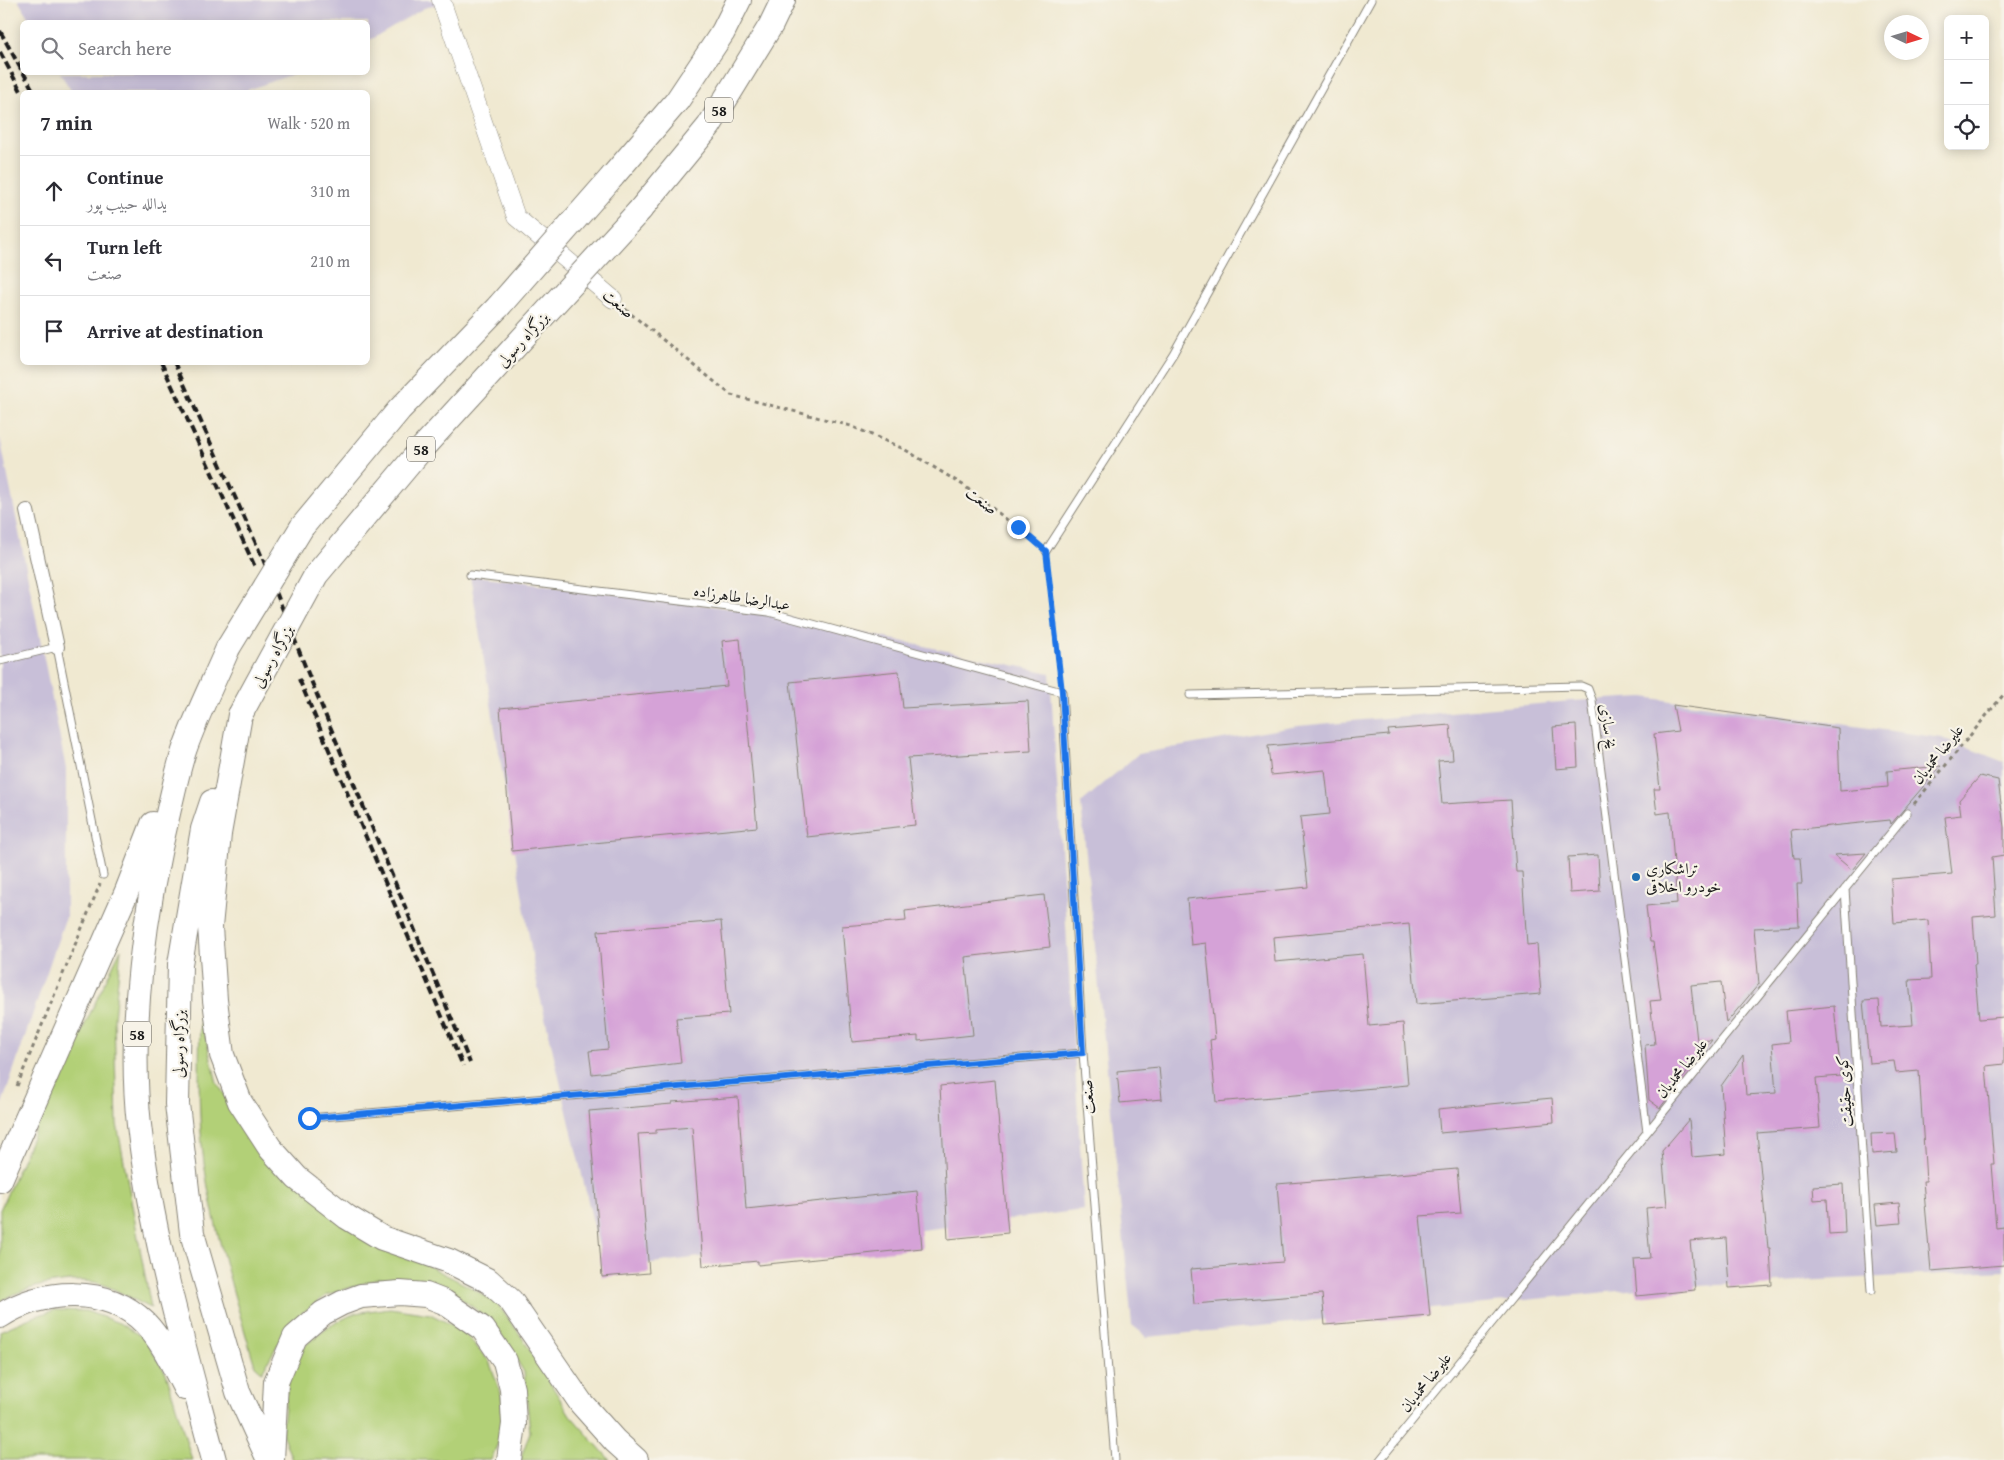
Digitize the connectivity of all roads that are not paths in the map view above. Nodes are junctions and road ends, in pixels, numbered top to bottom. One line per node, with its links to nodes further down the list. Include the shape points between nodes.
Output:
1 (441, 0): 5 (street, صنعت, via 516,217)
2 (739, 0): 14 (highway, 58, bridge, via 723,32 677,100 499,306 399,410 302,527 228,648)
3 (783, 0): 13 (highway, بزرگراه رسولی / 58, bridge, via 709,126 640,210 424,446 316,575)
4 (1371, 0): 7 (lane, via 1173,354)
5 (613, 299)
6 (27, 511): 9 (street)
7 (1046, 551)
8 (470, 574): 11 (lane, عبدالرضا طاهرزاده, via 769,612)
9 (57, 647): 10 (lane); 16 (lane)
10 (0, 661)
11 (1062, 692): 18 (lane, صنعت)
12 (1190, 696): 20 (lane, یخ سازی, via 1581,686 1588,689 1592,700)
13 (240, 715): 26 (highway, بزرگراه رسولی / 58, via 203,829 180,964 178,1104 192,1233 238,1392); 28 (highway, via 219,834 210,927 222,1055 240,1102 270,1148 297,1178 347,1217 382,1238 449,1260 489,1281 511,1300 581,1403)
14 (185, 749): 21 (highway); 24 (highway, 58, via 156,864 141,963 136,1052 139,1124 151,1202 166,1277)
15 (1907, 813): 17 (lane, علیرضا محمدیان)
16 (104, 875)
17 (1845, 889): 20 (lane, علیرضا محمدیان); 22 (lane, کوی حقیقت)
18 (1083, 1053): 19 (lane); 29 (lane, صنعت)
19 (309, 1118)
20 (1647, 1132): 30 (lane, علیرضا محمدیان)
21 (0, 1180)
22 (1871, 1291)
23 (0, 1316): 24 (highway, via 24,1303 53,1296 84,1295 130,1312 144,1322 163,1346)
24 (205, 1426): 25 (highway, 58)
25 (214, 1460)
26 (270, 1460): 27 (highway, via 276,1382 295,1337 323,1313 342,1302 361,1296 400,1293 426,1295 444,1302 483,1329 505,1361 512,1389 514,1424)
27 (509, 1460)
28 (636, 1460)
29 (1115, 1460)
30 (1380, 1460)

